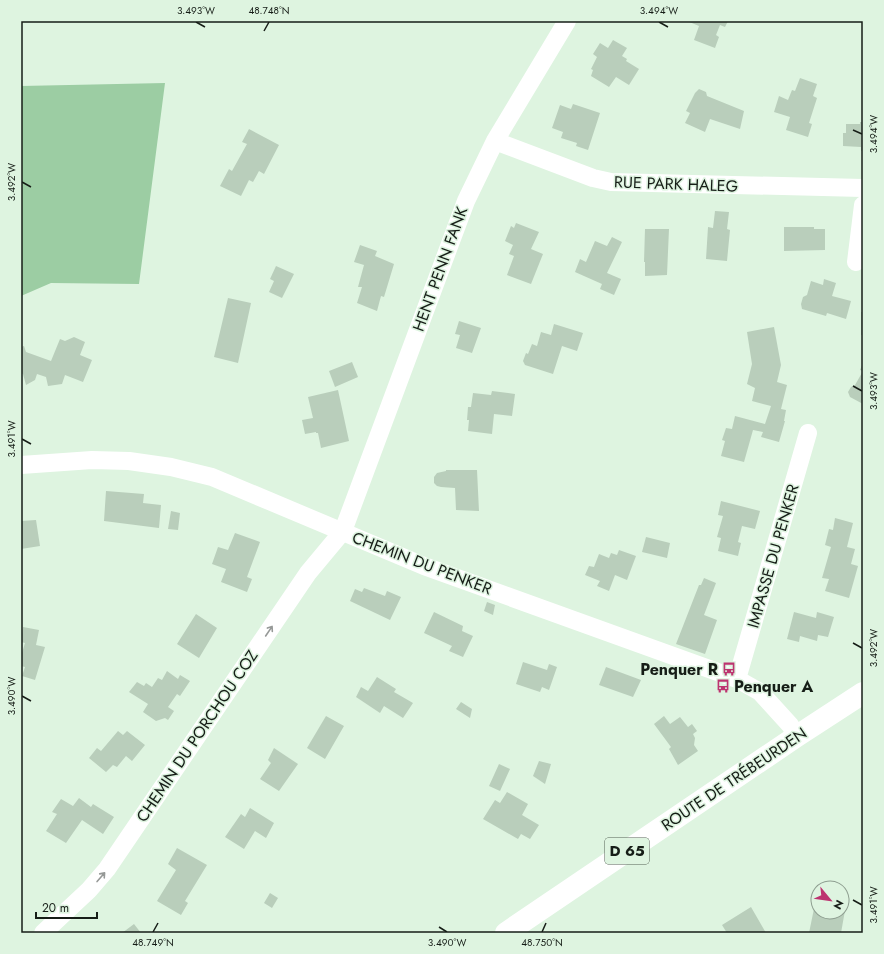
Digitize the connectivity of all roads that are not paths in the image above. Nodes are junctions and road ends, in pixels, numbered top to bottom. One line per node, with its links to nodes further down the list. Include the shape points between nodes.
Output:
1 (567, 21): 2 (street, HENT PENN FANK)
2 (496, 141): 3 (street, RUE PARK HALEG, via 593,178 611,182); 8 (street, HENT PENN FANK, via 466,201)
3 (863, 188)
4 (863, 205): 5 (street)
5 (856, 262)
6 (808, 433): 9 (street, IMPASSE DU PENKER)
7 (21, 465): 8 (street, CHEMIN DU PENKER, via 100,460 192,471)
8 (342, 531): 9 (street, CHEMIN DU PENKER, via 424,566); 13 (street, CHEMIN DU PORCHOU COZ, one-way to 8, via 89,890 107,869 308,573)
9 (737, 679): 11 (street, CHEMIN DU PENKER, via 760,692)
10 (863, 693): 11 (main road, ROUTE DE TRÉBEURDEN / D 65)
11 (797, 736): 12 (main road, ROUTE DE TRÉBEURDEN / D 65)
12 (513, 931)
13 (42, 933)

